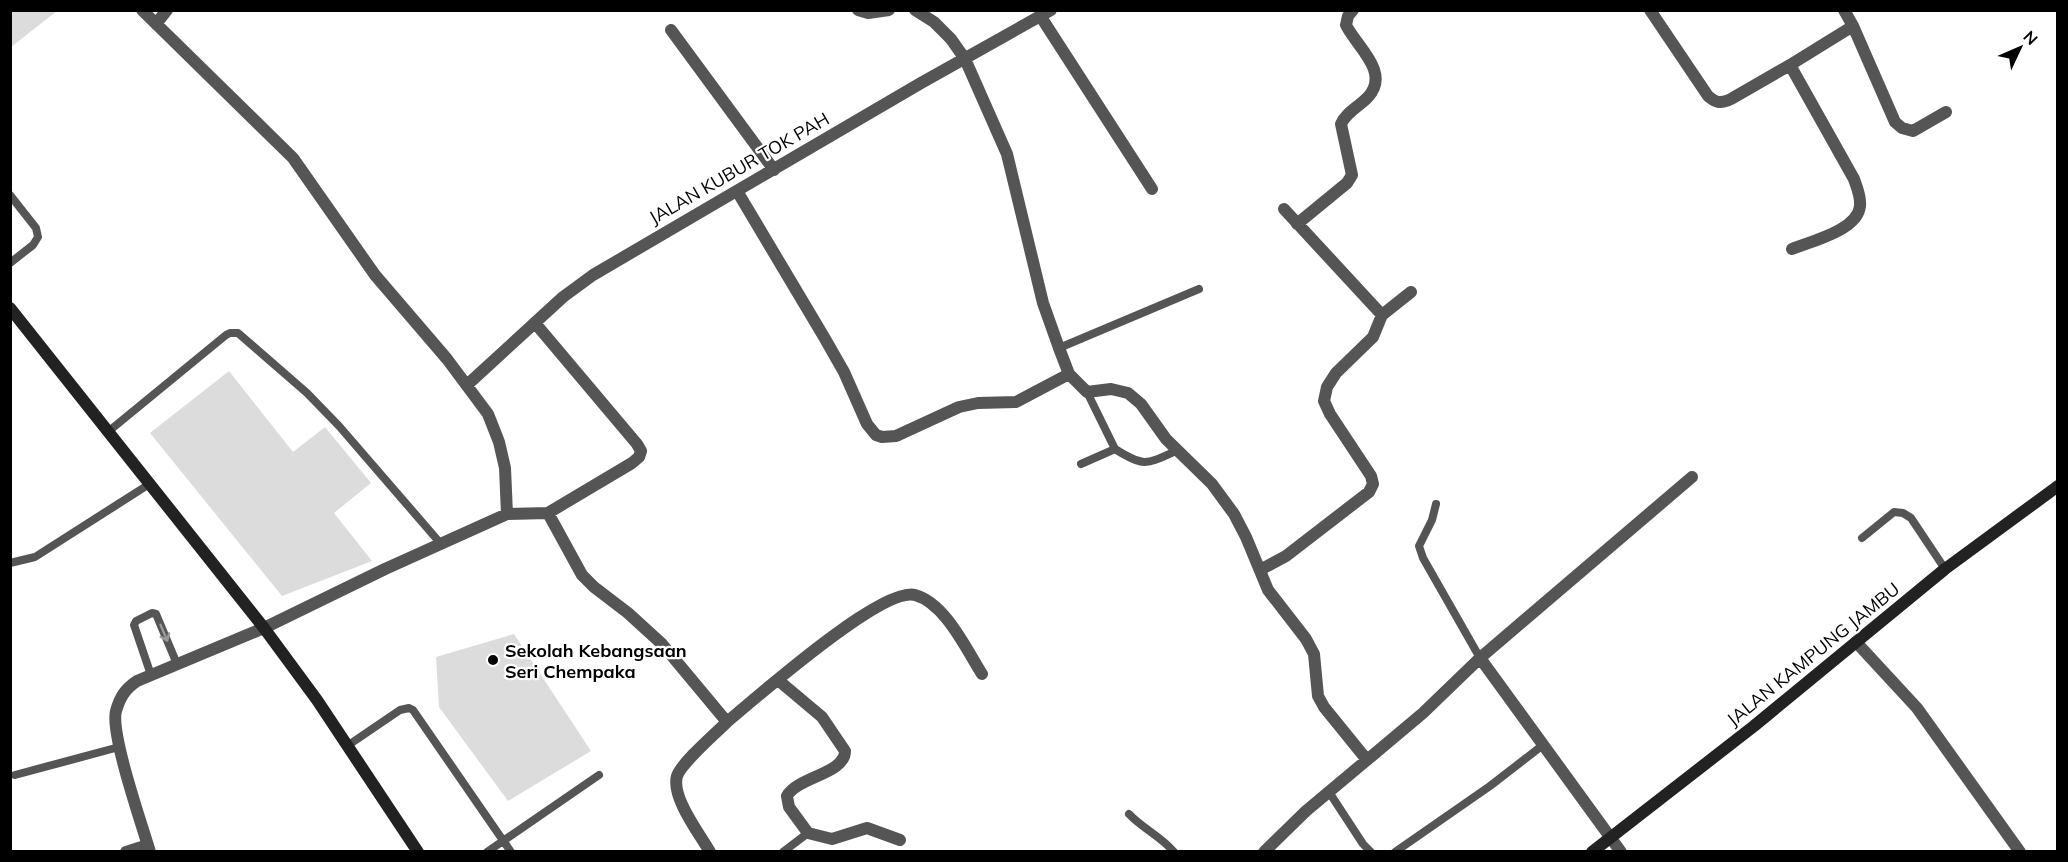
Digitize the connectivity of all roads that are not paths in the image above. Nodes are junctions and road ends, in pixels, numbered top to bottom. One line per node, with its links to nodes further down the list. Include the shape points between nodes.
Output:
1 (142, 10): 10 (street)
2 (167, 10): 10 (street)
3 (858, 10): 4 (street)
4 (889, 10)
5 (915, 10): 13 (street, via 934,22)
6 (1353, 10): 21 (street, via 1346,25 1373,65 1375,76 1374,89 1341,124 1352,175)
7 (1650, 10): 14 (street, via 1715,102 1723,103)
8 (1844, 10): 11 (street)
9 (1046, 14): 13 (street, JALAN KUBUR TOK PAH); 17 (street)
10 (156, 24): 31 (street, via 293,158 375,275)
11 (1853, 26): 14 (street); 15 (street, via 1895,122 1912,131)
12 (671, 30): 16 (street)
13 (965, 59): 16 (street, JALAN KUBUR TOK PAH); 29 (street, via 1007,153 1043,303)
14 (1790, 65): 22 (street, via 1837,146 1860,198 1856,219)
15 (1946, 112)
16 (774, 170): 18 (street, JALAN KUBUR TOK PAH)
17 (1152, 189)
18 (736, 191): 28 (street, JALAN KUBUR TOK PAH, via 593,275); 30 (street, via 824,337 876,435 896,436 959,407 1016,402)
19 (10, 195): 23 (lane, via 36,228 38,237)
20 (1284, 209): 21 (street)
21 (1297, 224): 27 (street)
22 (1792, 249)
23 (10, 263)
24 (1198, 289): 29 (lane)
25 (1411, 292): 27 (street)
26 (10, 308): 33 (main road)
27 (1382, 315): 47 (street, via 1373,337 1336,373 1324,400 1371,476 1372,489 1304,543)
28 (535, 323): 31 (street, JALAN KUBUR TOK PAH); 41 (street, via 640,451 632,464)
29 (1059, 348): 30 (street)
30 (1069, 374): 32 (street)
31 (467, 385): 42 (street, via 488,414 499,442 505,468)
32 (1087, 392): 34 (lane); 35 (street, via 1111,389 1128,393)
33 (109, 431): 38 (main road); 44 (lane, via 226,335 238,333 339,426)
34 (1115, 449): 35 (lane, via 1144,463); 36 (lane)
35 (1178, 450): 47 (street, via 1212,484 1234,514)
36 (1081, 464)
37 (1692, 477): 50 (street)
38 (151, 483): 45 (lane, via 35,557); 48 (main road)
39 (2058, 486): 46 (main road, JALAN KAMPUNG JAMBU)
40 (1436, 504): 50 (lane, via 1419,546)
41 (548, 513): 42 (street); 55 (street, via 582,575 662,644)
42 (507, 514): 44 (street)
43 (1862, 538): 46 (lane, via 1894,512 1903,513 1911,518)
44 (441, 544): 48 (street)
45 (10, 563)
46 (1945, 569): 49 (main road, JALAN KAMPUNG JAMBU)
47 (1260, 570): 59 (street, via 1268,590 1314,654 1318,696 1324,707)
48 (264, 628): 51 (street); 57 (main road)
49 (1856, 642): 65 (main road, JALAN KAMPUNG JAMBU); 81 (street, via 1917,708)
50 (1480, 658): 56 (street); 59 (street)
51 (177, 664): 53 (street); 53 (lane, one-way to 51, via 134,625 152,613 156,614)
52 (982, 674): 54 (street, via 943,614 912,594 858,617)
53 (151, 675): 58 (street, via 125,689 115,713)
54 (778, 680): 55 (street); 64 (street, via 822,717 845,752 839,765 794,788 787,796 789,807)
55 (727, 722): 73 (street, via 682,767 677,777 680,800)
56 (1543, 745): 65 (street); 78 (lane)
57 (347, 746): 66 (lane, via 400,710 413,710); 70 (main road)
58 (119, 747): 60 (lane); 68 (street)
59 (1366, 760): 62 (street)
60 (15, 775)
61 (599, 776): 66 (lane)
62 (1329, 792): 76 (street); 77 (lane)
63 (1129, 814): 75 (lane)
64 (808, 833): 67 (street, via 831,839 867,828); 74 (lane)
65 (1611, 837): 79 (main road, JALAN KAMPUNG JAMBU); 80 (street)
66 (504, 840): 71 (lane); 72 (lane)
67 (900, 840)
68 (149, 848): 69 (street)
69 (126, 852)
70 (418, 852)
71 (487, 852)
72 (512, 852)
73 (710, 852)
74 (783, 852)
75 (1174, 852)
76 (1264, 852)
77 (1371, 852)
78 (1395, 852)
79 (1592, 852)
80 (1621, 852)
81 (2020, 852)

